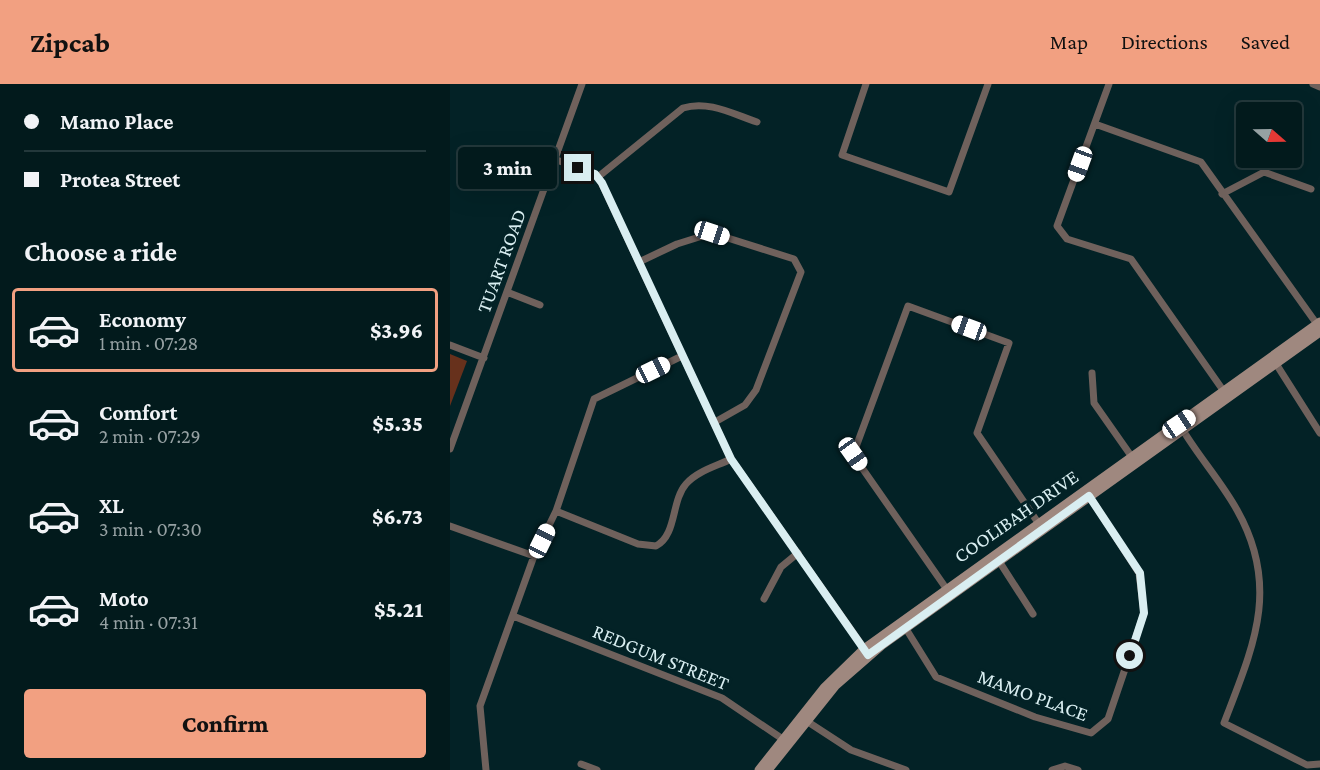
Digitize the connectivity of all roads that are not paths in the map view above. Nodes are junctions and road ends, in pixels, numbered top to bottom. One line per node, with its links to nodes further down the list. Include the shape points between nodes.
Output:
1 (582, 84): 9 (street, TUART ROAD)
2 (866, 84): 3 (street, via 842,155 949,192)
3 (988, 84)
4 (1109, 84): 8 (street)
5 (1312, 84): 6 (street)
6 (1320, 87)
7 (756, 122): 10 (street, via 705,106 683,108)
8 (1095, 124): 12 (street, via 1201,162); 22 (street, via 1057,226 1067,239 1131,259)
9 (554, 159): 10 (street); 14 (street, TUART ROAD)
10 (598, 177): 13 (street)
11 (1311, 189): 12 (street, via 1264,172)
12 (1222, 194): 16 (street)
13 (639, 262): 18 (street); 23 (street, via 712,233 794,259 801,272 756,390 745,405)
14 (507, 292): 15 (street); 19 (street, TUART ROAD)
15 (540, 305)
16 (1319, 327): 20 (main road, COOLIBAH DRIVE)
17 (450, 345): 19 (street)
18 (682, 356): 23 (street); 30 (street, via 594,399)
19 (483, 358): 26 (street, TUART ROAD)
20 (1274, 360): 22 (main road, COOLIBAH DRIVE); 25 (street)
21 (1092, 373): 28 (street, via 1094,403)
22 (1226, 394): 24 (main road, COOLIBAH DRIVE)
23 (715, 422): 27 (street)
24 (1180, 427): 28 (main road, COOLIBAH DRIVE); 44 (street, via 1236,508 1258,562 1260,598 1254,646 1224,723 1307,765)
25 (1320, 433)
26 (450, 449)
27 (731, 459): 30 (street, via 687,482 666,536 656,546 638,544); 33 (street)
28 (1134, 460): 29 (main road, COOLIBAH DRIVE)
29 (1087, 492): 32 (main road, COOLIBAH DRIVE); 40 (street, MAMO PLACE, via 1140,573 1144,613 1108,719 1091,734 1035,717 936,677)
30 (556, 511): 34 (street)
31 (450, 526): 34 (street)
32 (1040, 526): 35 (main road, COOLIBAH DRIVE); 36 (street, via 977,433 1009,343 908,306 853,454)
33 (798, 553): 37 (street, via 781,567); 41 (street)
34 (534, 556): 39 (street)
35 (996, 557): 36 (main road, COOLIBAH DRIVE); 38 (street)
36 (948, 591): 40 (main road, COOLIBAH DRIVE)
37 (764, 599)
38 (1033, 614)
39 (513, 616): 43 (street, REDGUM STREET, via 722,698); 46 (street, via 480,706)
40 (903, 624): 41 (main road, COOLIBAH DRIVE)
41 (866, 652): 42 (main road, COOLIBAH DRIVE)
42 (803, 719): 43 (main road, COOLIBAH DRIVE); 50 (street, via 851,750)
43 (786, 741): 48 (main road, COOLIBAH DRIVE); 49 (main road, COOLIBAH DRIVE)
44 (1320, 764)
45 (581, 765): 47 (street)
46 (486, 770)
47 (597, 770)
48 (759, 770)
49 (768, 770)
50 (906, 770)
51 (1052, 770): 52 (street, via 1065,766)
52 (1078, 770)

